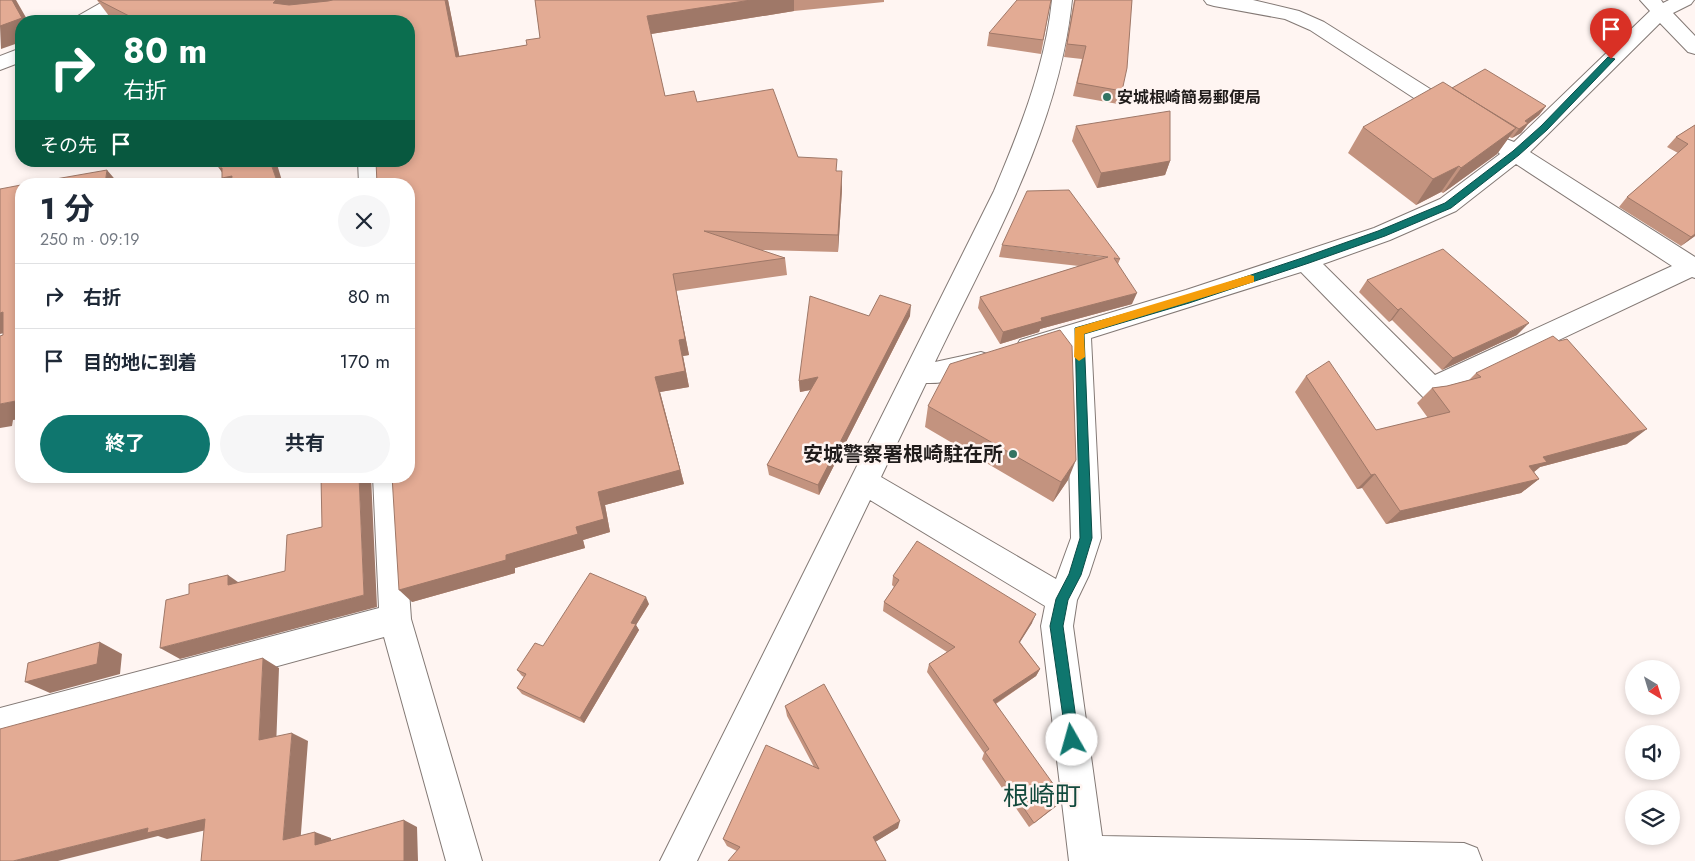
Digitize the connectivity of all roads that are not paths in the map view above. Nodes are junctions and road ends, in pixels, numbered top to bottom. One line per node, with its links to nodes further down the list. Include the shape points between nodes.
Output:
1 (120, 0): 6 (street)
2 (1062, 0): 16 (street, via 1057,37 1020,154)
3 (1214, 0): 12 (street, via 1292,15 1318,26)
4 (1684, 0): 5 (street)
5 (1655, 6): 7 (street); 12 (street, via 1544,128)
6 (94, 15)
7 (1695, 48)
8 (15, 57): 9 (street)
9 (0, 64)
10 (15, 75): 11 (street)
11 (0, 76)
12 (1516, 153): 13 (street, via 1448,205 1382,234); 14 (street)
13 (1305, 261): 14 (street, via 1432,389); 15 (street)
14 (1693, 268)
15 (1078, 331): 16 (street, via 946,373); 19 (street, via 1086,538)
16 (917, 371): 17 (street)
17 (864, 482): 19 (street); 24 (street)
18 (387, 483): 20 (street)
19 (1062, 599): 22 (street, via 1057,626)
20 (395, 619): 21 (street); 23 (street)
21 (0, 725)
22 (1087, 858): 25 (street)
23 (464, 861)
24 (678, 861)
25 (1464, 861)

